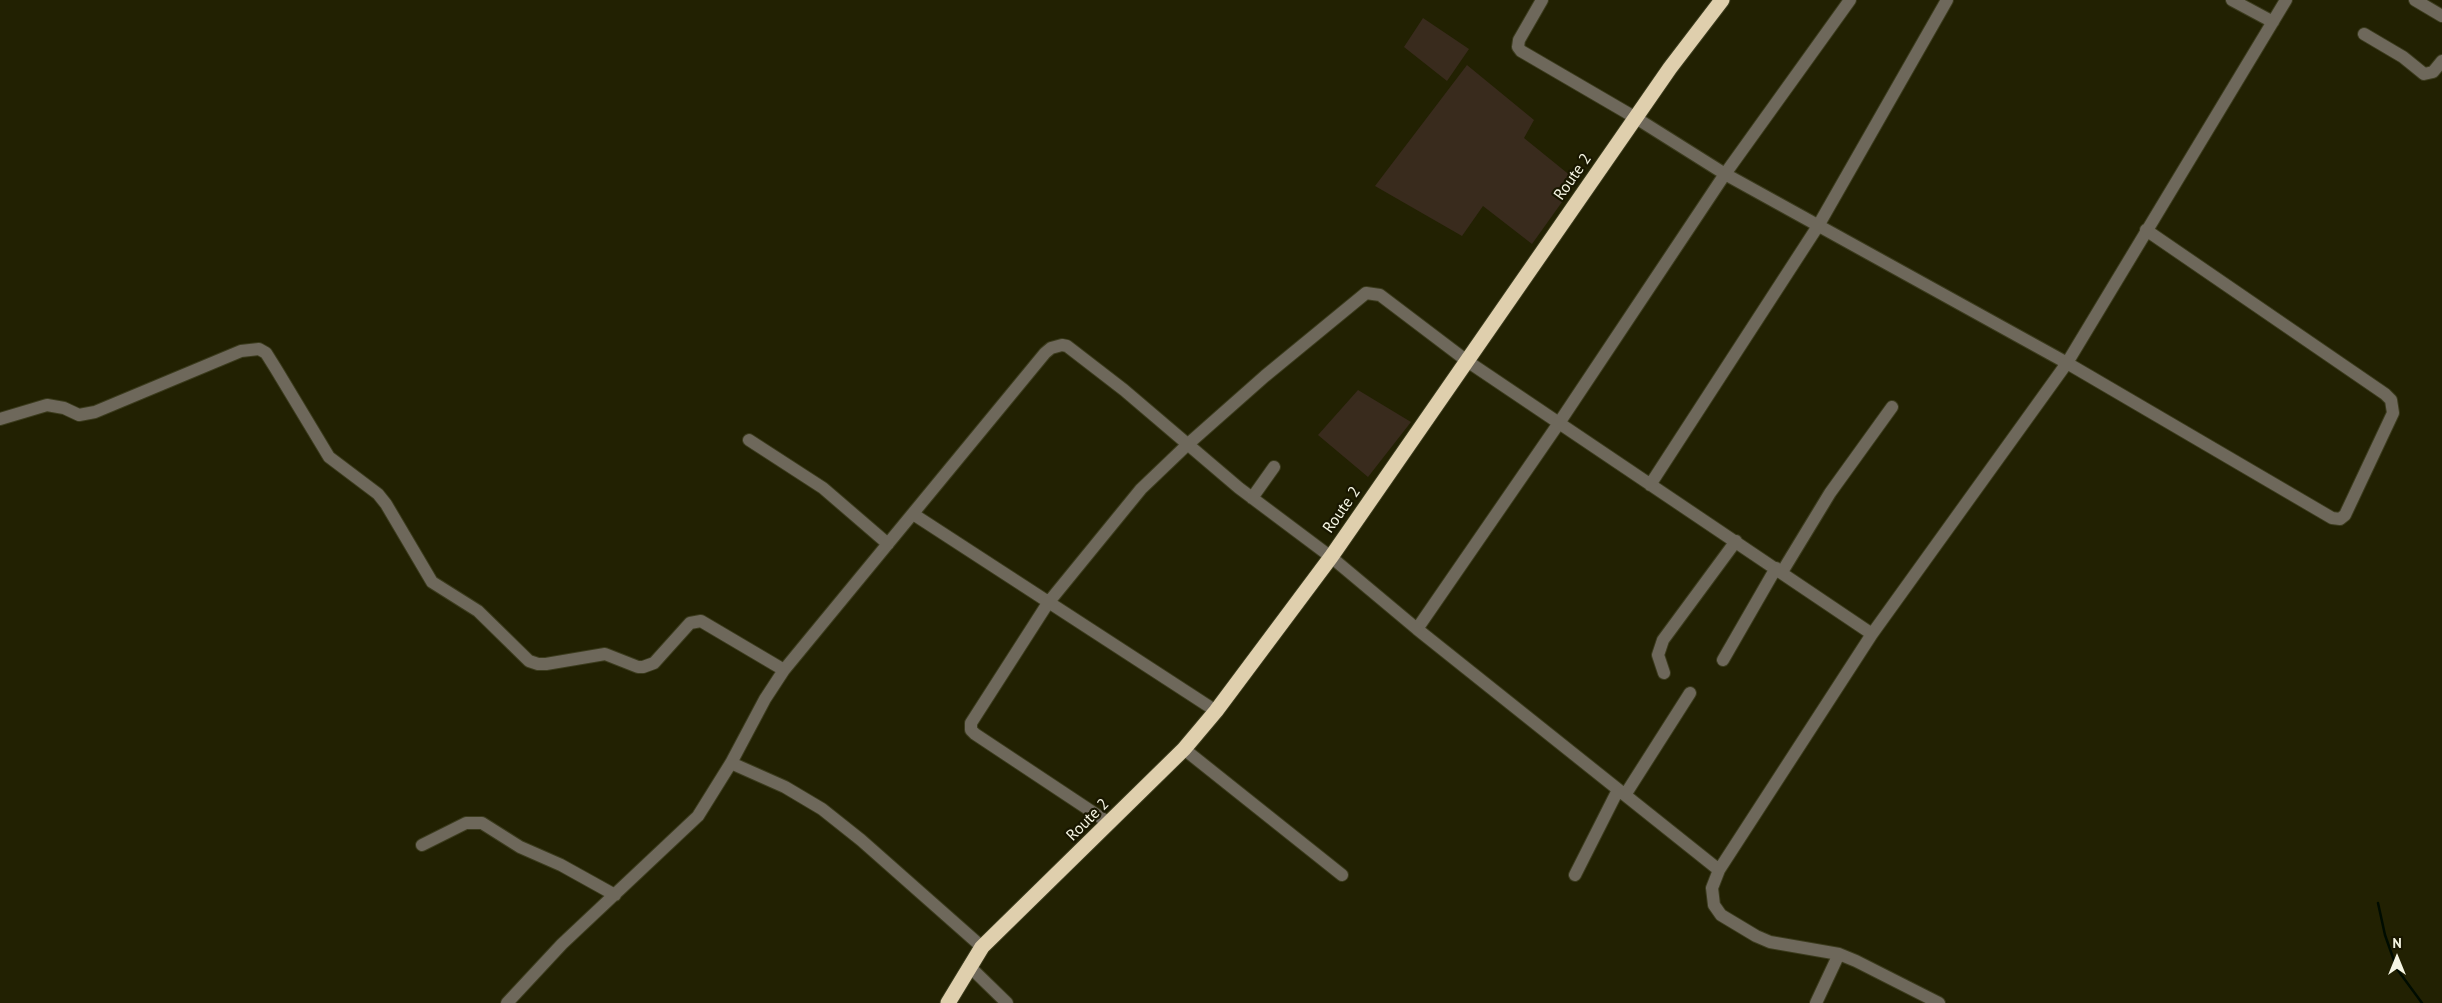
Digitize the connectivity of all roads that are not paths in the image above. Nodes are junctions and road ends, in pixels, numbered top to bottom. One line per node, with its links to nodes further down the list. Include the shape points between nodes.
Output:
1 (1542, 0): 12 (street, via 1519,40 1521,51)
2 (1722, 0): 12 (highway, Route 2)
3 (1850, 0): 13 (street)
4 (1947, 0): 14 (street)
5 (2232, 0): 9 (street)
6 (2286, 0): 9 (street)
7 (2415, 0): 8 (street)
8 (2442, 16)
9 (2273, 22): 15 (street)
10 (2364, 34): 11 (street, via 2424,74 2433,72)
11 (2442, 61)
12 (1636, 118): 13 (street); 16 (highway, Route 2)
13 (1725, 174): 14 (street); 20 (street)
14 (1818, 226): 17 (street); 24 (street)
15 (2146, 230): 17 (street); 17 (street, via 2391,400 2393,413 2345,515 2340,519 2332,518)
16 (1467, 361): 20 (street); 22 (street, via 1380,295 1366,293); 29 (highway, Route 2)
17 (2067, 363): 33 (street)
18 (1892, 407): 30 (street)
19 (0, 419): 35 (street, via 47,405 79,415 95,412 241,351 259,349 266,353 329,457 378,494 386,504 432,582 478,611 529,661 546,664 605,654 643,667 654,663 690,623 701,621)
20 (1559, 423): 24 (street); 32 (street)
21 (749, 440): 28 (street, via 824,488)
22 (1187, 445): 25 (street); 26 (street, via 1067,346 1055,346 1045,353); 31 (street, via 1141,490)
23 (1274, 467): 25 (street)
24 (1650, 484): 27 (street)
25 (1252, 498): 29 (street)
26 (913, 514): 28 (street); 31 (street)
27 (1736, 541): 30 (street); 36 (street, via 1662,640 1658,655)
28 (888, 544): 35 (street)
29 (1331, 557): 32 (street); 38 (highway, Route 2)
30 (1779, 570): 33 (street); 34 (street)
31 (1048, 603): 38 (street); 42 (street, via 971,723 971,730)
32 (1417, 629): 41 (street)
33 (1872, 634): 44 (street)
34 (1723, 660)
35 (784, 670): 40 (street)
36 (1664, 673)
37 (1690, 693): 41 (street)
38 (1216, 711): 39 (highway, Route 2)
39 (1184, 750): 42 (highway, Route 2); 45 (street)
40 (731, 763): 47 (street, via 698,816); 48 (street, via 785,787 822,810 861,840)
41 (1622, 792): 44 (street); 46 (street)
42 (1109, 824): 48 (highway, Route 2)
43 (422, 845): 47 (street, via 466,824 482,823 520,848 561,865)
44 (1719, 870): 49 (street, via 1712,896 1721,915 1770,942)
45 (1342, 875)
46 (1575, 875)
47 (615, 895): 52 (street, via 562,944)
48 (982, 947): 50 (highway, Route 2)
49 (1839, 954): 51 (street); 55 (street)
50 (969, 966): 53 (highway, Route 2); 54 (street)
51 (1917, 998): 56 (street)
52 (515, 1000)
53 (948, 1003)
54 (1007, 1003)
55 (1816, 1003)
56 (1939, 1003)

